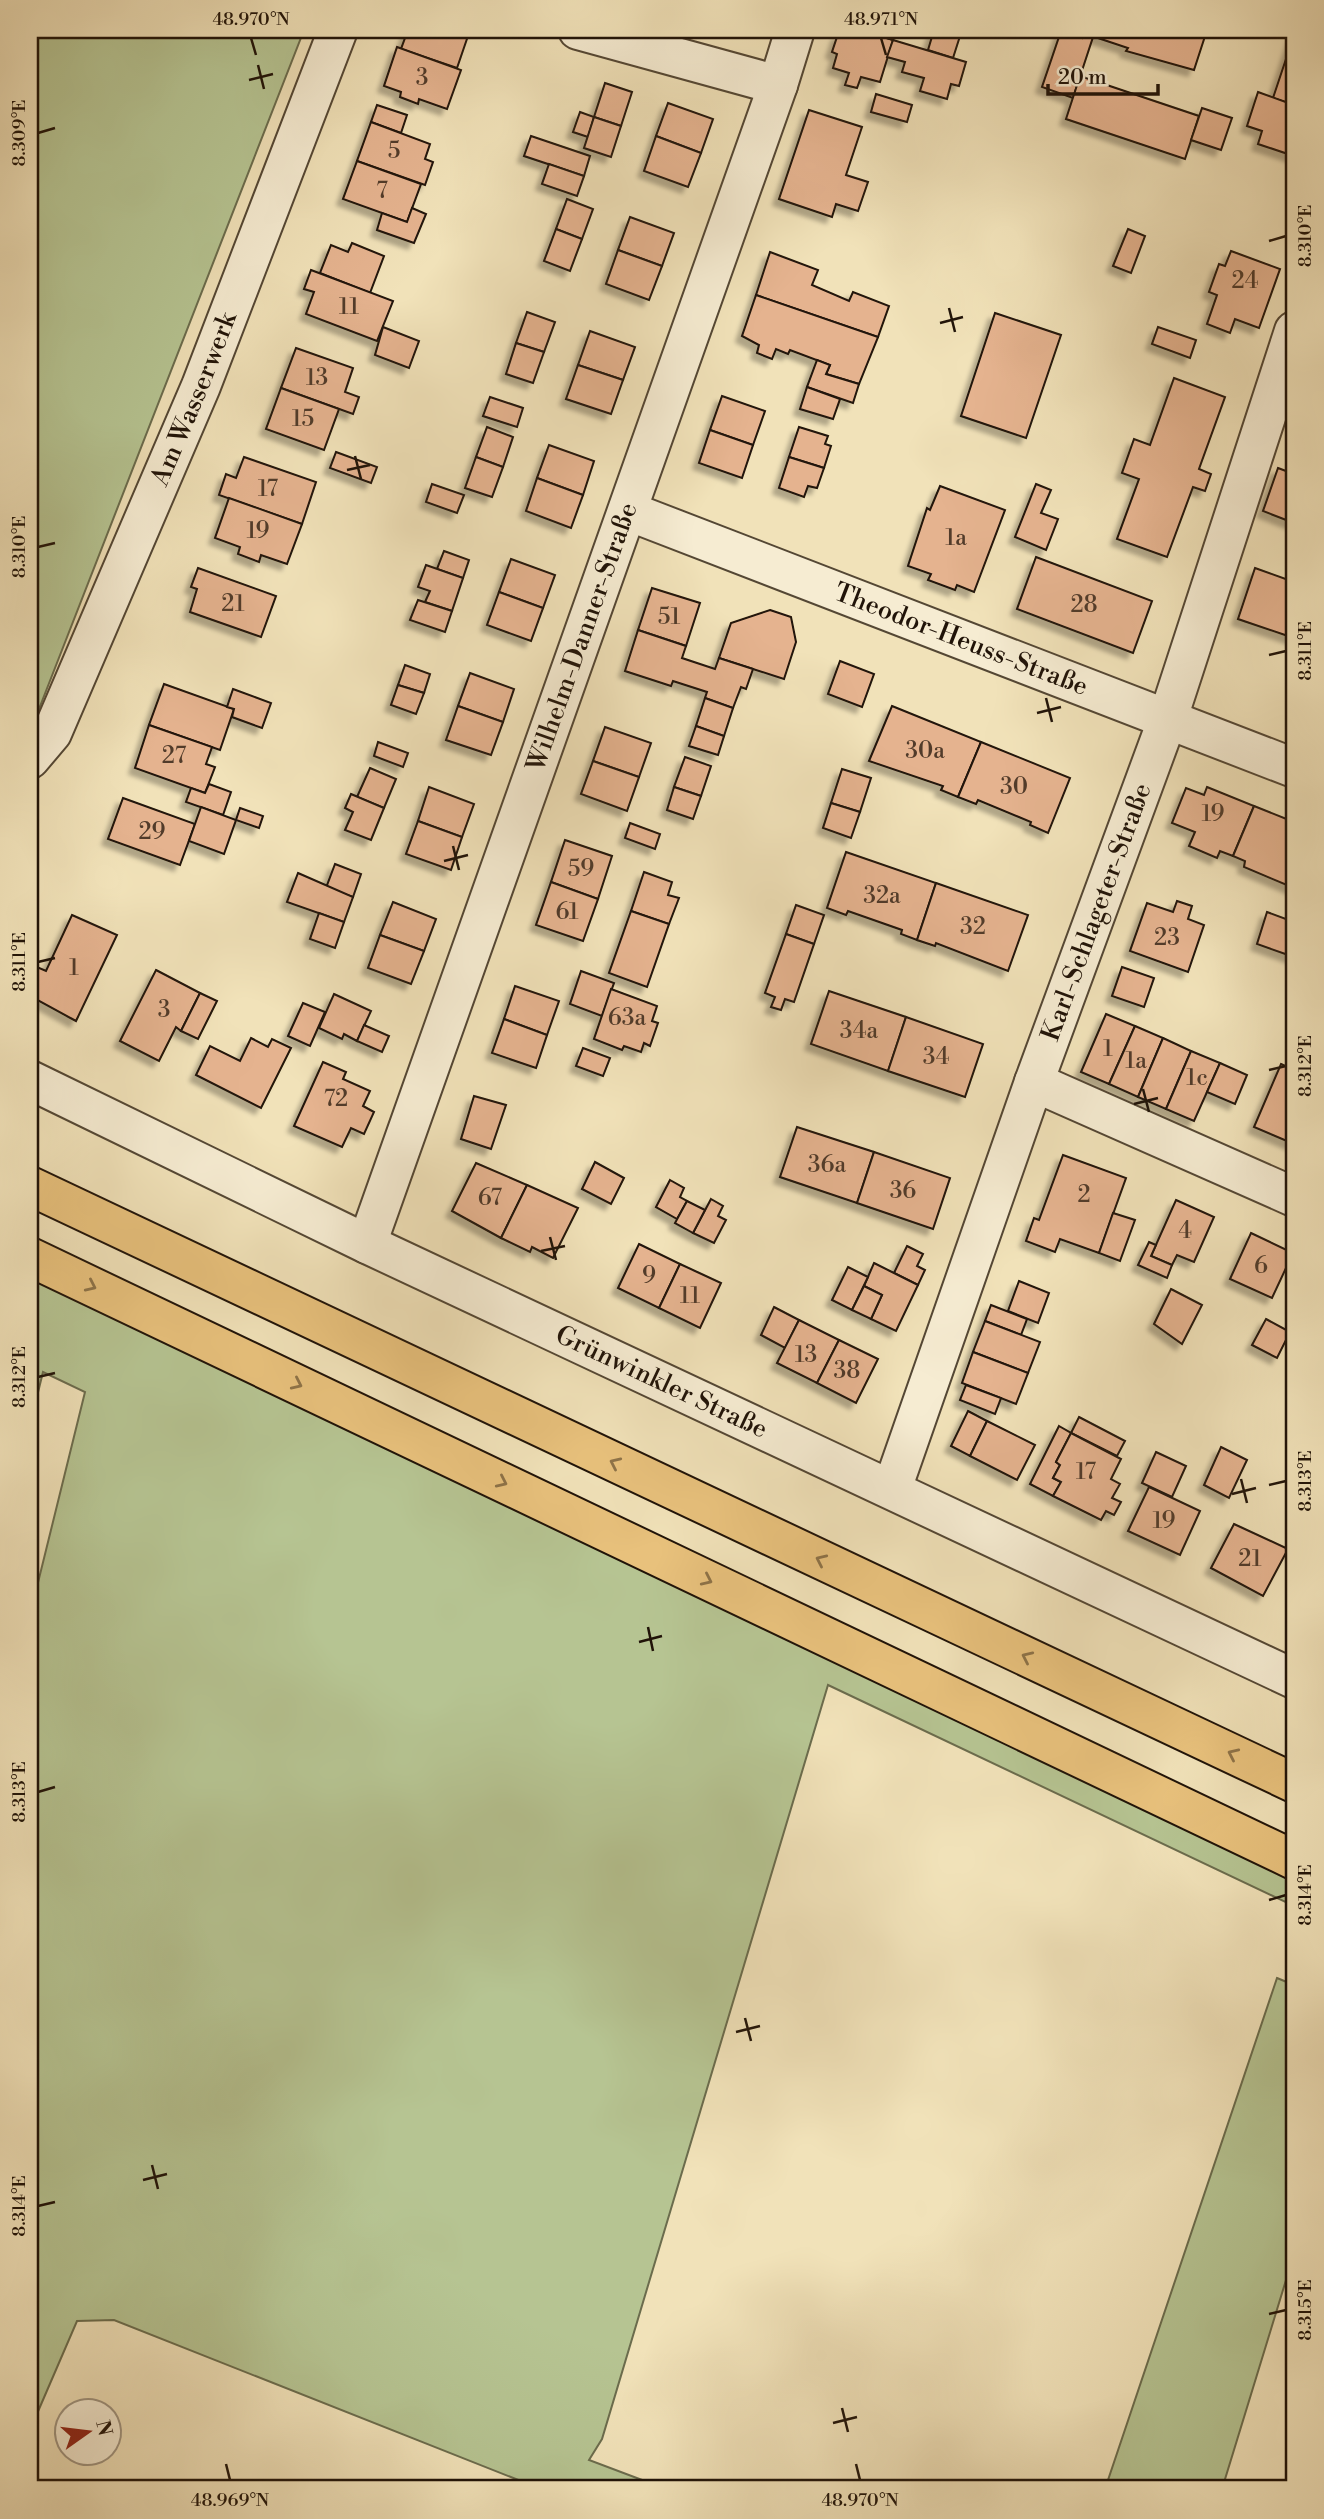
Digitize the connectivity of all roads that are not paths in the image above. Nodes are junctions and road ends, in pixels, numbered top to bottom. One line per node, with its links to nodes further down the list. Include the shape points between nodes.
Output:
1 (338, 30): 8 (street, Am Wasserwerk, via 196,398 52,733)
2 (578, 30): 4 (street)
3 (795, 30): 4 (street, Wilhelm-Danner-Straße)
4 (778, 85): 6 (street, Wilhelm-Danner-Straße)
5 (1294, 331): 7 (street, Karl-Schlageter-Straße)
6 (628, 511): 7 (street, Theodor-Heuss-Straße); 14 (street, Wilhelm-Danner-Straße)
7 (1168, 718): 9 (street, Theodor-Heuss-Straße); 11 (street, Karl-Schlageter-Straße)
8 (30, 759)
9 (1294, 768)
10 (30, 1080): 14 (street, Grünwinkler Straße)
11 (1034, 1082): 13 (street); 16 (street, Karl-Schlageter-Straße)
12 (30, 1186): 18 (main road, one-way to 12)
13 (1294, 1196)
14 (367, 1244): 16 (street, Grünwinkler Straße)
15 (30, 1257): 19 (main road, one-way to 19)
16 (892, 1489): 17 (street, Grünwinkler Straße)
17 (1294, 1679)
18 (1294, 1783)
19 (1294, 1860)

